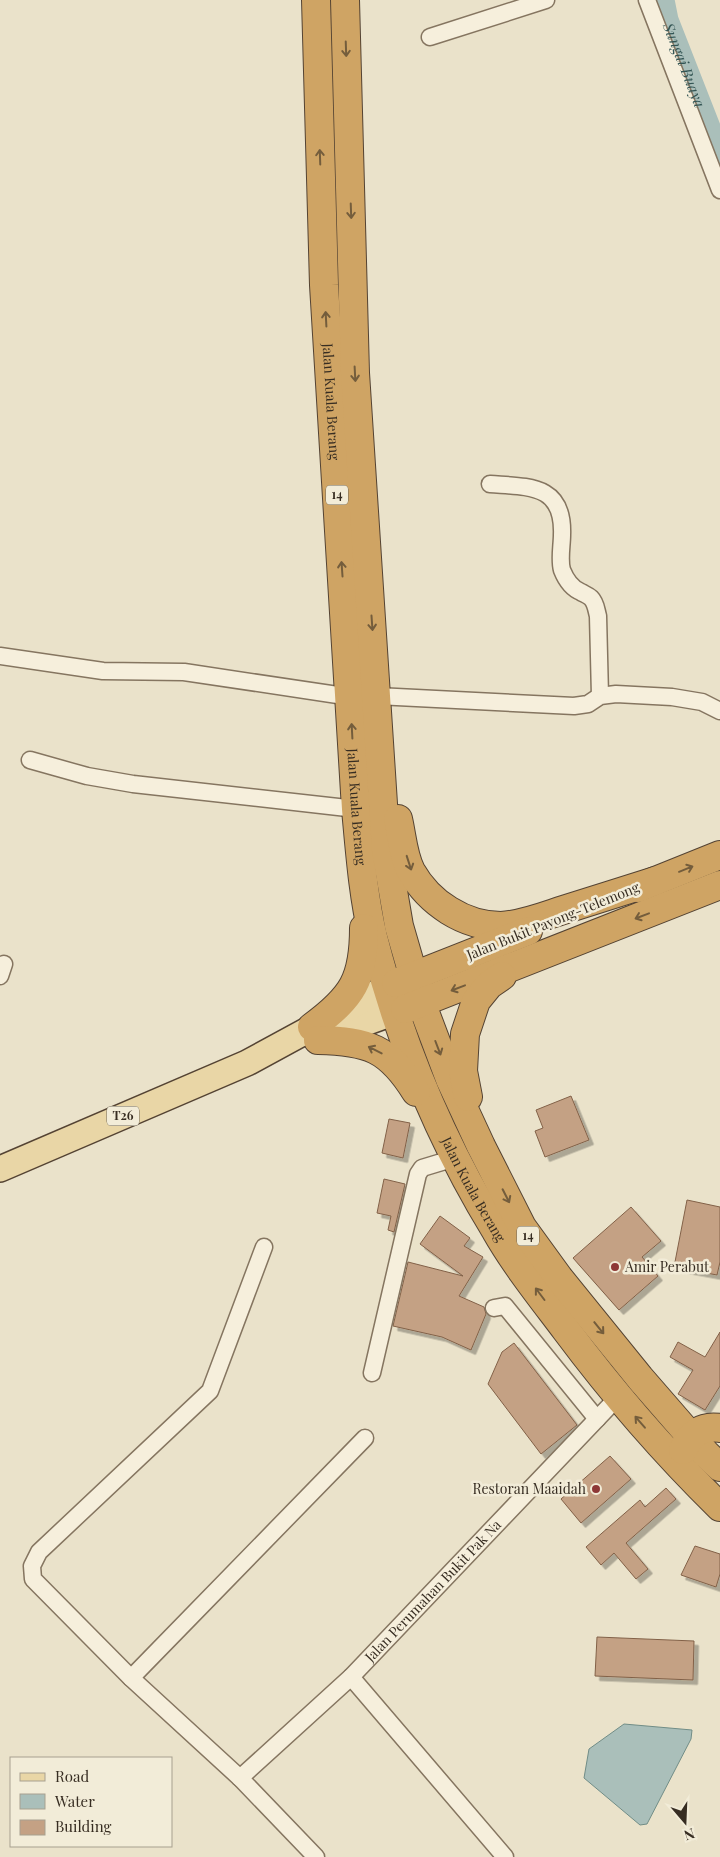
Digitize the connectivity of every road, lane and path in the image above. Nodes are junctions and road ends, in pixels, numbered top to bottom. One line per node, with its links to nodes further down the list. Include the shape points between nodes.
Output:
1 (316, 0): 9 (highway, Jalan Kuala Berang / 14, one-way to 1, via 324,284)
2 (344, 0): 9 (highway, Jalan Kuala Berang / 14, one-way to 9)
3 (546, 0): 5 (street)
4 (647, 0): 6 (street)
5 (430, 37)
6 (720, 190)
7 (490, 484): 10 (street, via 537,490 549,494 556,503 561,513 561,567 572,588 590,597 598,616)
8 (0, 656): 9 (street, via 103,670 184,672)
9 (364, 696): 10 (street, via 574,706 588,704); 12 (highway, Jalan Kuala Berang / 14); 14 (highway, Jalan Kuala Berang / 14, one-way to 9)
10 (600, 696): 11 (street, via 672,697 702,702)
11 (720, 711)
12 (378, 730): 16 (highway, one-way to 16, via 411,870 436,902 458,916 503,926); 20 (highway, Jalan Kuala Berang / 14, via 386,850 399,926)
13 (30, 760): 14 (street, via 87,776 133,784)
14 (356, 809): 17 (highway, Jalan Kuala Berang / 14)
15 (720, 855): 16 (highway, Jalan Bukit Payong-Telemong, one-way to 15)
16 (654, 881): 20 (highway, Jalan Bukit Payong-Telemong)
17 (363, 884): 21 (highway, Jalan Kuala Berang / 14); 24 (highway, via 364,953 359,975 348,995)
18 (720, 885): 19 (highway, Jalan Bukit Payong-Telemong, one-way to 19)
19 (517, 965): 22 (highway, Jalan Bukit Payong-Telemong, one-way to 22); 25 (highway, via 485,990 476,1002 465,1034 463,1071)
20 (412, 976): 21 (highway, Jalan Bukit Payong-Telemong); 22 (highway, Jalan Kuala Berang / 14)
21 (387, 987): 23 (highway, Jalan Kuala Berang / 14); 24 (main road)
22 (421, 1002): 23 (highway, Jalan Bukit Payong-Telemong); 25 (highway, Jalan Kuala Berang / 14, one-way to 25)
23 (395, 1012): 24 (main road); 26 (highway, Jalan Kuala Berang / 14, via 424,1090)
24 (315, 1033): 26 (highway, one-way to 24, via 404,1072 385,1056 364,1045); 27 (main road, T26)
25 (480, 1146): 36 (highway, Jalan Kuala Berang / 14, one-way to 36, via 522,1227 558,1278)
26 (455, 1158): 30 (highway, Jalan Kuala Berang / 14, one-way to 26, via 496,1232); 31 (street, via 422,1168 418,1174)
27 (0, 1169)
28 (264, 1247): 42 (street, via 210,1391 39,1552 32,1566 33,1579)
29 (494, 1308): 32 (street, via 505,1306)
30 (591, 1364): 32 (street); 33 (highway, Jalan Kuala Berang / 14)
31 (372, 1373)
32 (568, 1383): 34 (street)
33 (618, 1396): 34 (street, Jalan Perumahan Bukit Pak Na); 39 (highway, Jalan Kuala Berang / 14, one-way to 33)
34 (597, 1419): 41 (street, Jalan Perumahan Bukit Pak Na)
35 (720, 1428): 36 (highway, via 702,1429)
36 (691, 1436): 38 (highway, Jalan Kuala Berang / 14); 39 (highway, via 683,1450)
37 (365, 1438): 42 (street)
38 (720, 1468)
39 (686, 1474): 40 (highway, Jalan Kuala Berang / 14)
40 (720, 1507)
41 (351, 1677): 43 (street, Jalan Perumahan Bukit Pak Na); 45 (street)
42 (131, 1678): 43 (street)
43 (240, 1778): 44 (street)
44 (316, 1857)
45 (505, 1857)

